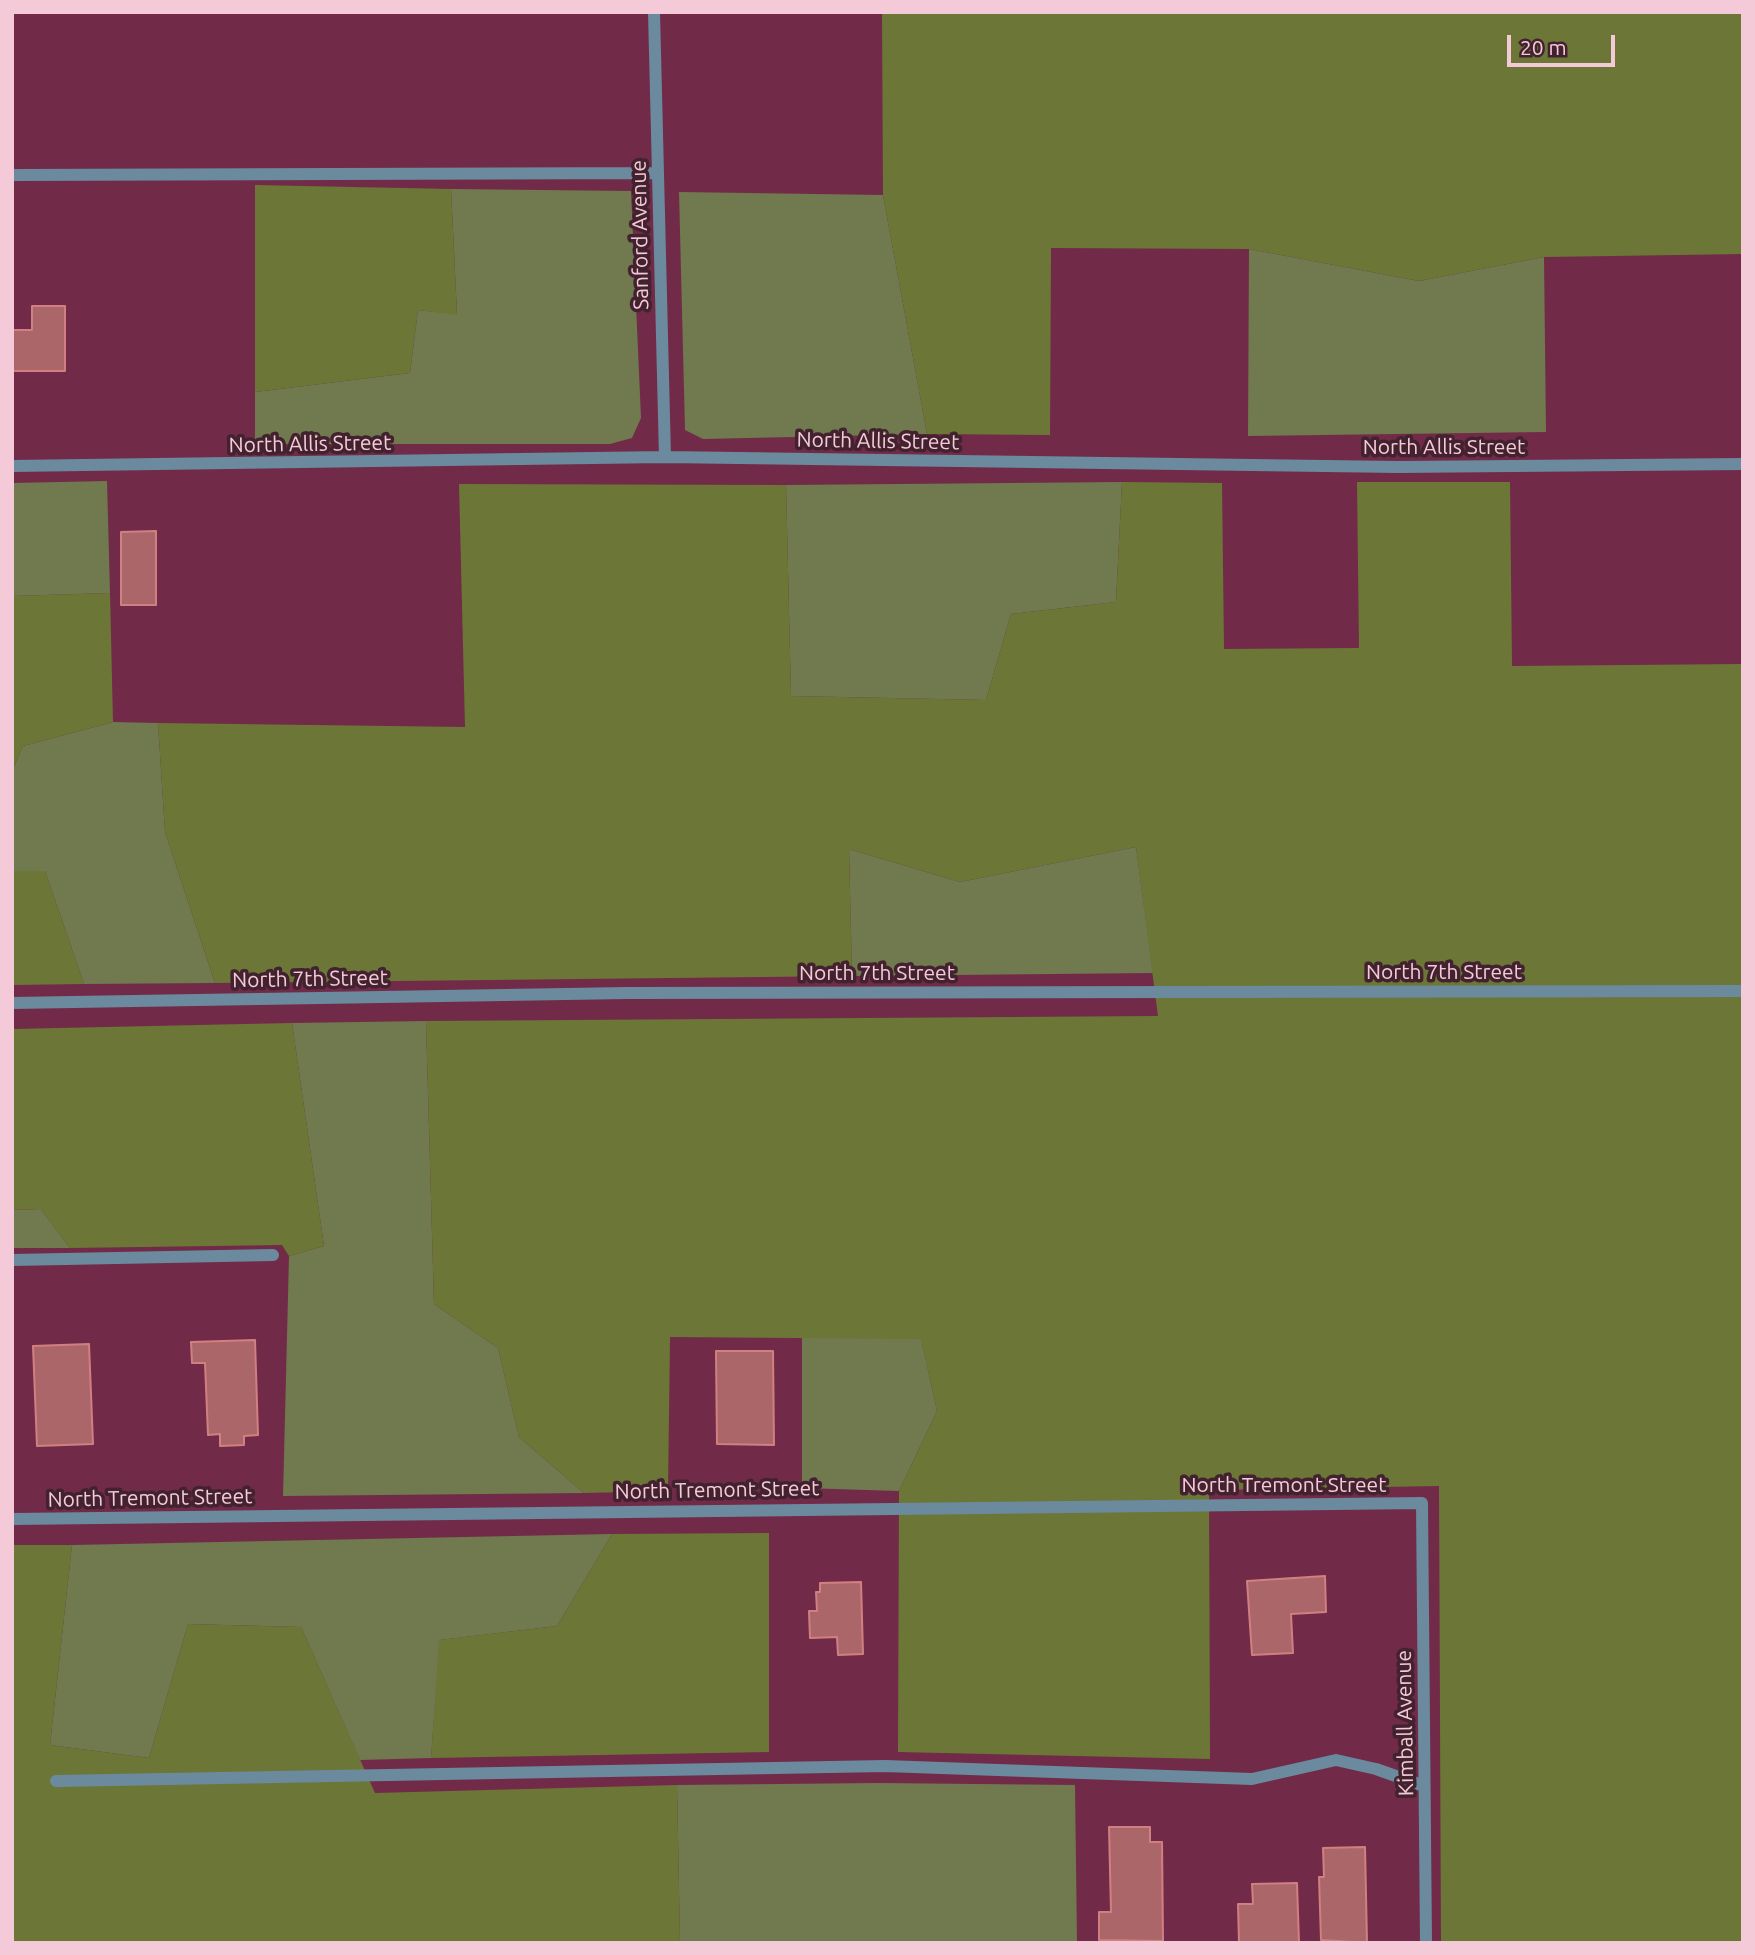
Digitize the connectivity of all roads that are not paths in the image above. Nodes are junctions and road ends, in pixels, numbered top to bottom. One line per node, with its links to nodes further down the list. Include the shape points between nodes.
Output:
1 (654, 12): 2 (street, Sanford Avenue)
2 (658, 173): 3 (street); 4 (street, Sanford Avenue)
3 (12, 175)
4 (665, 457): 5 (street, North Allis Street, via 1398,467); 6 (street, North Allis Street)
5 (1743, 464)
6 (12, 467)
7 (1743, 991): 8 (street, North 7th Street, via 627,993)
8 (12, 1003)
9 (274, 1255): 10 (street)
10 (12, 1260)
11 (1422, 1503): 12 (street, North Tremont Street); 14 (street, Kimball Avenue)
12 (12, 1519)
13 (57, 1781): 14 (street, via 884,1766 1252,1779 1336,1760)
14 (1424, 1786): 15 (street, Kimball Avenue)
15 (1426, 1943)

